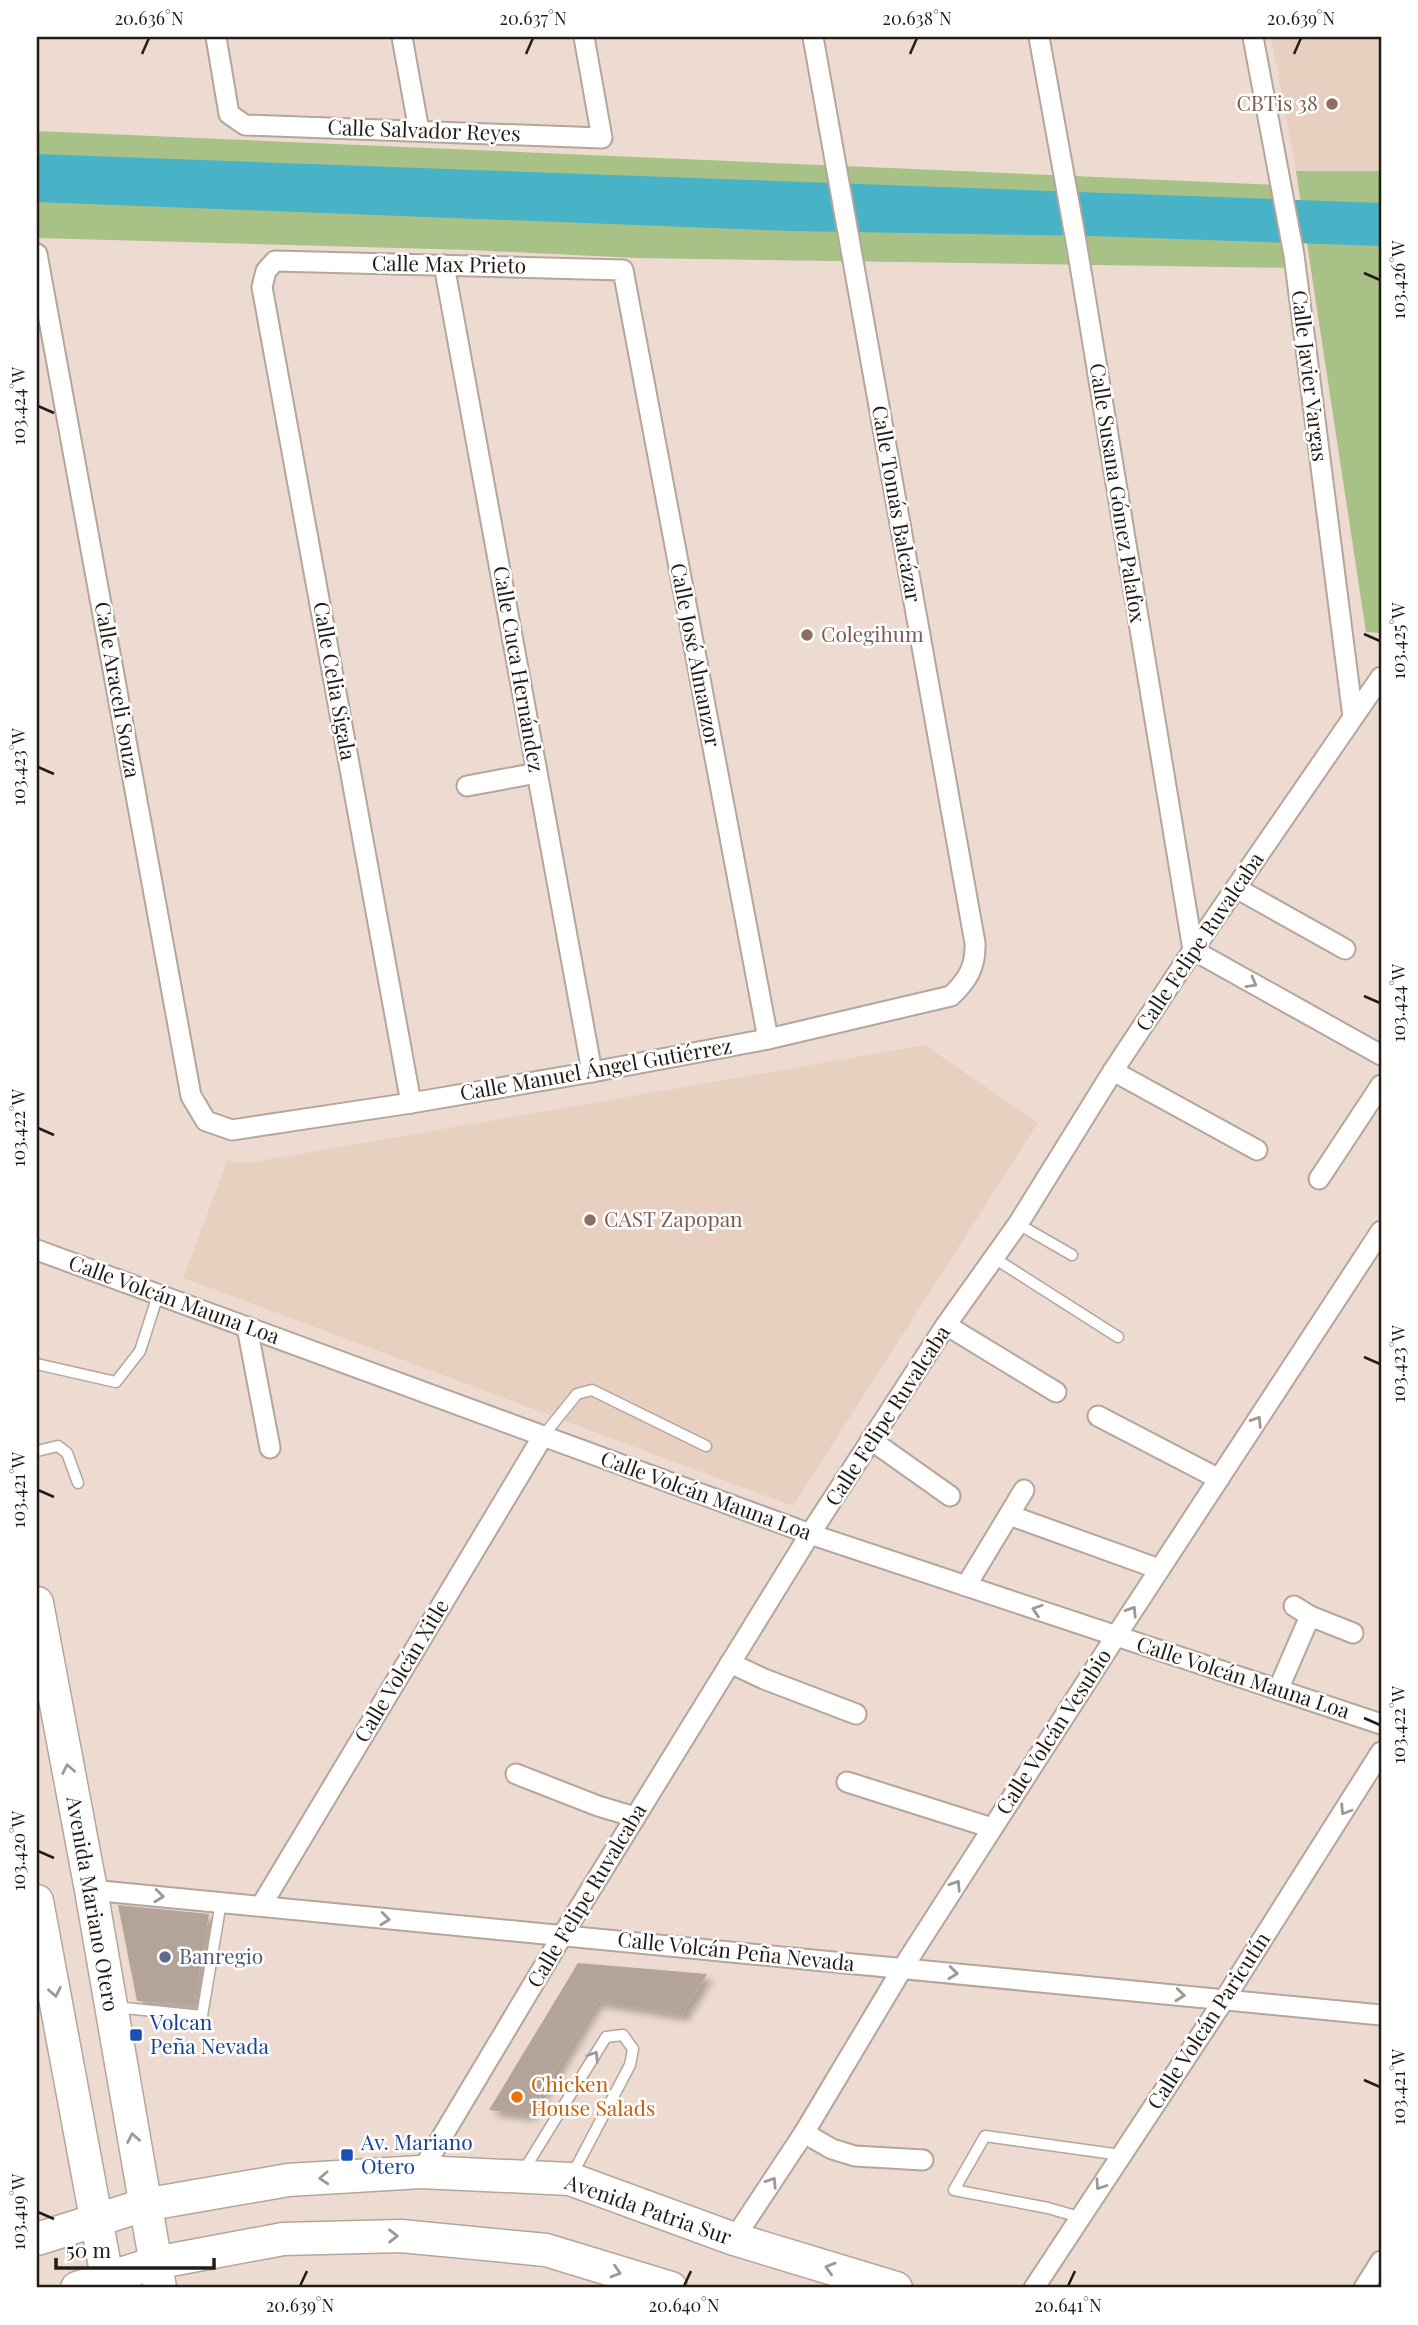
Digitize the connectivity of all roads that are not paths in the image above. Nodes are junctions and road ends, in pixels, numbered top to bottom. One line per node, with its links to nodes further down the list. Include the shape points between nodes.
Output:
1 (216, 37): 7 (street, Calle Salvador Reyes, via 229,114 245,125)
2 (402, 37): 7 (street)
3 (584, 37): 7 (street, Calle Salvador Reyes, via 602,138)
4 (813, 37): 19 (street, Calle Tomás Balcázar, via 975,943)
5 (1039, 37): 18 (street, Calle Susana Gómez Palafox)
6 (1253, 37): 13 (street, Calle Javier Vargas, via 1293,249)
7 (419, 131)
8 (37, 254): 26 (street, Calle Araceli Souza, via 191,1096)
9 (275, 261): 10 (street, Calle Max Prieto); 25 (street, Calle Celia Sigala, via 266,271 262,287)
10 (444, 265): 11 (street, Calle Max Prieto); 14 (street, Calle Cuca Hernández)
11 (622, 270): 20 (street, Calle José Almanzor)
12 (1381, 677): 13 (street, Calle Felipe Ruvalcaba)
13 (1353, 718): 16 (street, Calle Felipe Ruvalcaba)
14 (537, 773): 15 (street); 23 (street, Calle Cuca Hernández)
15 (467, 786)
16 (1236, 888): 17 (street); 18 (street, Calle Felipe Ruvalcaba)
17 (1345, 949)
18 (1193, 950): 21 (street, one-way to 21); 22 (street, Calle Felipe Ruvalcaba)
19 (971, 971): 20 (street, Calle Manuel Ángel Gutiérrez, via 951,996)
20 (768, 1039): 23 (street, Calle Manuel Ángel Gutiérrez)
21 (1381, 1055)
22 (1113, 1071): 27 (street); 29 (street, Calle Felipe Ruvalcaba)
23 (592, 1072): 25 (street, Calle Manuel Ángel Gutiérrez)
24 (1381, 1085): 28 (street)
25 (411, 1103): 26 (street, Calle Manuel Ángel Gutiérrez, via 232,1130)
26 (206, 1121)
27 (1257, 1150)
28 (1320, 1179)
29 (1018, 1224): 32 (lane); 33 (street, Calle Felipe Ruvalcaba)
30 (1381, 1231): 46 (street, Calle Volcán Vesubio, one-way to 30)
31 (37, 1250): 34 (street, Calle Volcán Mauna Loa)
32 (1072, 1255)
33 (994, 1258): 35 (street, Calle Felipe Ruvalcaba); 37 (lane)
34 (158, 1295): 36 (street, Calle Volcán Mauna Loa); 38 (lane, via 140,1351 116,1382)
35 (946, 1325): 39 (street); 42 (street, Calle Felipe Ruvalcaba)
36 (247, 1327): 41 (street, Calle Volcán Mauna Loa); 44 (street)
37 (1118, 1336)
38 (37, 1364)
39 (1056, 1392)
40 (1098, 1416): 46 (street)
41 (543, 1436): 43 (lane, via 578,1394 592,1390); 51 (street, Calle Volcán Mauna Loa); 69 (street, Calle Volcán Xitle)
42 (871, 1440): 49 (street); 51 (street, Calle Felipe Ruvalcaba)
43 (706, 1446)
44 (270, 1448)
45 (37, 1451): 47 (lane, via 58,1446 67,1453)
46 (1219, 1479): 52 (street, Calle Volcán Vesubio)
47 (78, 1483)
48 (1024, 1490): 50 (street)
49 (950, 1496)
50 (1009, 1515): 52 (street); 53 (street)
51 (810, 1534): 53 (street, Calle Volcán Mauna Loa); 57 (street, Calle Felipe Ruvalcaba)
52 (1159, 1569): 56 (street, Calle Volcán Vesubio, one-way to 52)
53 (966, 1586): 56 (street, Calle Volcán Mauna Loa, one-way to 53)
54 (37, 1603): 66 (main road, Avenida Mariano Otero, one-way to 54)
55 (1353, 1633): 58 (street, via 1302,1611)
56 (1116, 1636): 58 (street, Calle Volcán Mauna Loa); 65 (street, Calle Volcán Vesubio)
57 (730, 1663): 59 (street); 64 (street, Calle Felipe Ruvalcaba)
58 (1278, 1690): 60 (street, Calle Volcán Mauna Loa)
59 (856, 1714)
60 (1381, 1724)
61 (1381, 1752): 72 (street, Calle Volcán Paricutín, one-way to 72)
62 (516, 1774): 64 (street)
63 (846, 1782): 65 (street)
64 (635, 1817): 70 (street, Calle Felipe Ruvalcaba)
65 (992, 1828): 71 (street, Calle Volcán Vesubio, one-way to 65)
66 (91, 1890): 68 (street, Calle Volcán Peña Nevada, one-way to 68); 73 (main road, Avenida Mariano Otero)
67 (37, 1901): 83 (main road, one-way to 83)
68 (221, 1902): 69 (street, Calle Volcán Peña Nevada); 73 (lane, via 202,2016)
69 (261, 1906): 70 (street, Calle Volcán Peña Nevada, one-way to 70)
70 (562, 1936): 71 (street, Calle Volcán Peña Nevada); 78 (street, Calle Felipe Ruvalcaba)
71 (902, 1969): 72 (street, Calle Volcán Peña Nevada, one-way to 72); 75 (street, Calle Volcán Vesubio)
72 (1224, 2000): 74 (street, Calle Volcán Peña Nevada); 76 (street, Calle Volcán Paricutín)
73 (111, 2007): 81 (main road, Avenida Mariano Otero, one-way to 73)
74 (1381, 2015)
75 (804, 2133): 77 (street, via 855,2156); 85 (street, Calle Volcán Vesubio, one-way to 75)
76 (1121, 2155): 82 (street, Calle Volcán Paricutín, one-way to 82); 82 (lane, via 985,2136 954,2190)
77 (923, 2160)
78 (421, 2172): 79 (main road, Avenida Patria Sur); 81 (main road, Avenida Patria Sur, one-way to 81, via 288,2180)
79 (520, 2177): 80 (main road, Avenida Patria Sur); 80 (lane, one-way to 80, via 606,2037 623,2035 634,2049 630,2065)
80 (570, 2179): 85 (main road, Avenida Patria Sur)
81 (144, 2205): 83 (main road, Avenida Patria Sur); 87 (main road, Avenida Mariano Otero)
82 (1079, 2217): 92 (street, Calle Volcán Paricutín)
83 (95, 2220): 84 (main road, Avenida Patria Sur); 88 (main road)
84 (37, 2239)
85 (734, 2239): 91 (main road, Avenida Patria Sur, one-way to 85)
86 (1381, 2261): 93 (street)
87 (157, 2276): 88 (main road); 90 (main road, one-way to 90, via 283,2239 401,2236 546,2250)
88 (108, 2283): 89 (main road)
89 (77, 2288)
90 (671, 2288)
91 (896, 2288)
92 (1034, 2288)
93 (1364, 2288)

